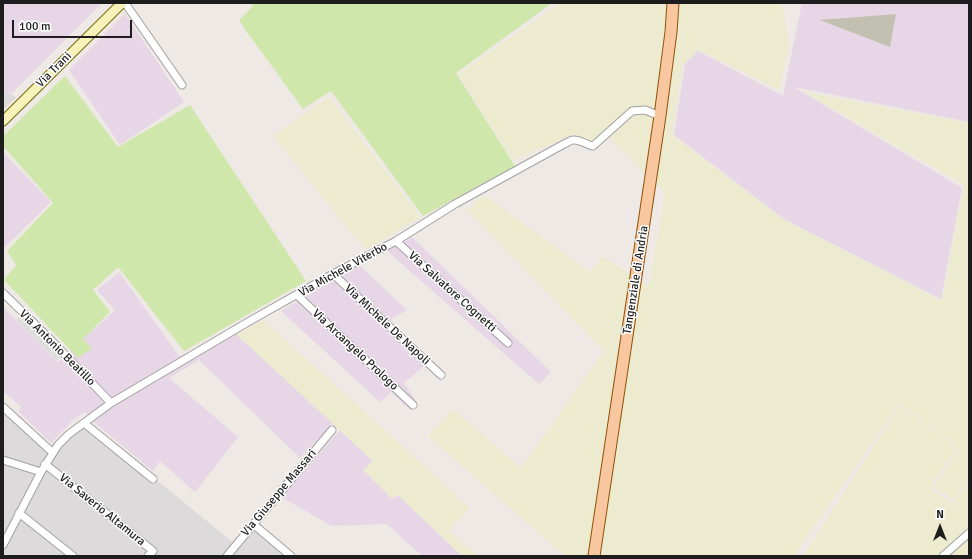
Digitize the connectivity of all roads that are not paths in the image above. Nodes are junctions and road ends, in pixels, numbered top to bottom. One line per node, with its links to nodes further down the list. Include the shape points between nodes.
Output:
1 (123, 3): 3 (street); 5 (main road, Via Trani)
2 (673, 3): 4 (main road, Tangenziale di Andria)
3 (182, 85)
4 (660, 116): 6 (street, Via Michele Viterbo, via 645,110 632,111 593,146 578,140 564,144 455,204); 30 (main road, Tangenziale di Andria)
5 (3, 121)
6 (396, 241): 7 (street, Via Michele Viterbo); 10 (street, Via Salvatore Cognetti)
7 (333, 274): 9 (street, Via Michele Viterbo); 11 (street, Via Michele De Napoli)
8 (3, 293): 12 (street, Via Antonio Beatillo)
9 (296, 295): 12 (street, Via Michele Viterbo); 13 (street, Via Arcangelo Prologo)
10 (508, 342)
11 (441, 375)
12 (111, 403): 15 (street, Via Michele Viterbo)
13 (413, 405)
14 (3, 407): 17 (street)
15 (84, 423): 17 (street, Via Michele Viterbo); 21 (street)
16 (332, 430): 23 (street, Via Giuseppe Massari)
17 (52, 452): 19 (street, Via Michele Viterbo)
18 (3, 460): 20 (street)
19 (45, 464): 20 (street, Via Michele Viterbo); 27 (street, Via Saverio Altamura, via 153,551)
20 (41, 472): 22 (street, Via Michele Viterbo)
21 (153, 480)
22 (19, 513): 25 (street, Via Michele Viterbo); 26 (street)
23 (253, 524): 28 (street, Via Giuseppe Massari); 29 (street)
24 (969, 533): 31 (street)
25 (3, 545)
26 (73, 556)
27 (148, 556)
28 (227, 556)
29 (291, 556)
30 (594, 556)
31 (943, 556)

